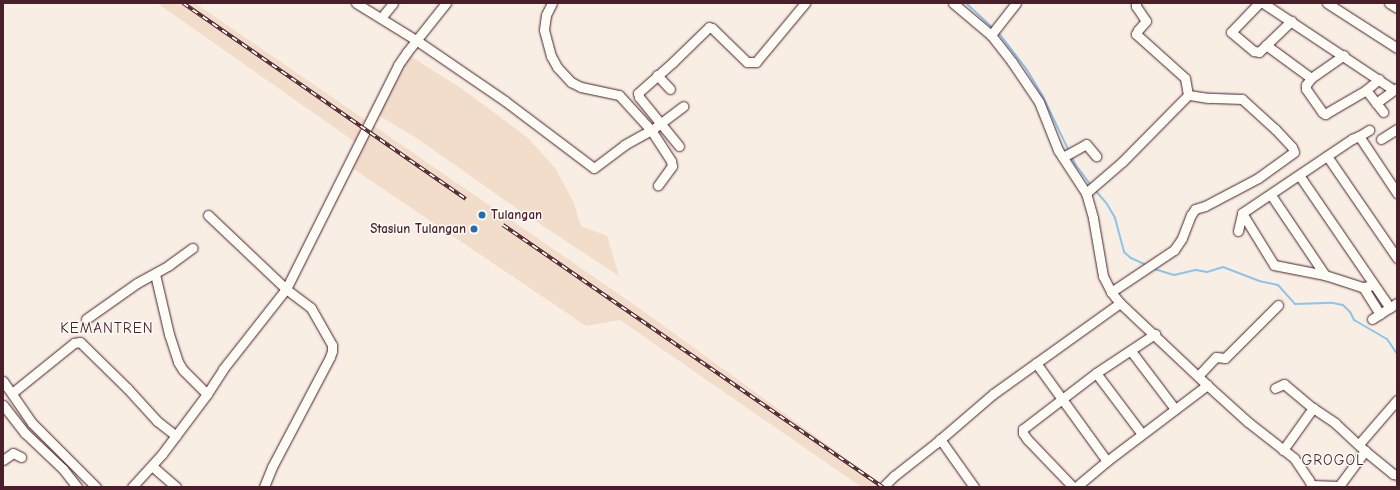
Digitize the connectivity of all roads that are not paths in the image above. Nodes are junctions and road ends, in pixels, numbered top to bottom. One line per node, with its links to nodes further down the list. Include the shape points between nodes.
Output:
1 (356, 3): 14 (street)
2 (393, 3): 14 (street)
3 (446, 3): 17 (street)
4 (552, 3): 31 (street, via 546,15 544,30 551,56 557,67 571,82 581,87 619,95)
5 (805, 3): 21 (street, via 756,62 747,62 712,28 709,28)
6 (953, 3): 16 (street)
7 (1016, 3): 16 (street)
8 (1136, 3): 27 (street, via 1146,21 1136,34 1185,78)
9 (1259, 3): 18 (street, via 1231,33 1256,52)
10 (1263, 3): 15 (street)
11 (1327, 3): 19 (street)
12 (1390, 3): 13 (street)
13 (1397, 8)
14 (381, 18): 17 (street)
15 (1291, 21): 18 (street); 20 (street)
16 (994, 31): 37 (street, via 1039,102 1058,150)
17 (416, 40): 31 (street, via 594,168 619,148); 54 (street, via 398,65)
18 (1266, 45): 22 (street)
19 (1397, 48)
20 (1344, 55): 22 (street); 23 (street)
21 (657, 75): 24 (street); 31 (street, via 637,95)
22 (1311, 78): 26 (street, via 1306,89 1325,114)
23 (1379, 79): 25 (street); 26 (street)
24 (670, 88)
25 (1395, 89): 28 (street)
26 (1366, 90): 28 (street)
27 (1188, 95): 42 (street, via 1122,162); 55 (street, via 1242,98 1275,129 1294,152 1258,178 1206,206 1195,209 1174,250)
28 (1376, 103): 30 (street)
29 (683, 106): 31 (street)
30 (1383, 112)
31 (656, 127): 36 (street); 41 (street, via 672,166)
32 (1397, 129): 35 (street)
33 (1369, 130): 34 (street)
34 (1359, 136): 39 (street); 43 (street)
35 (1381, 139)
36 (680, 146)
37 (1068, 155): 38 (street, via 1086,144); 42 (street)
38 (1096, 156)
39 (1327, 156): 40 (street); 49 (street)
40 (1299, 175): 44 (street); 52 (street)
41 (658, 185)
42 (1091, 189): 55 (street, via 1103,276)
43 (1397, 193)
44 (1270, 194): 45 (street); 51 (street)
45 (1242, 213): 47 (street); 51 (street, via 1274,265)
46 (208, 215): 54 (street)
47 (1238, 231)
48 (192, 248): 50 (street)
49 (1397, 258)
50 (155, 274): 59 (street); 69 (street, via 178,362)
51 (1325, 275): 53 (street)
52 (1374, 285): 53 (street); 58 (street)
53 (1363, 287): 58 (street, via 1376,316)
54 (286, 289): 69 (street, via 223,369); 92 (street, via 311,308 332,345 332,351)
55 (1111, 292): 56 (street)
56 (1120, 303): 60 (street); 62 (street)
57 (1278, 306): 64 (street, via 1225,358 1216,357)
58 (1394, 306)
59 (86, 319)
60 (1155, 334): 61 (street); 64 (street)
61 (1131, 351): 63 (street); 74 (street)
62 (1036, 363): 70 (street); 78 (street, via 993,394)
63 (1096, 373): 70 (street); 76 (street)
64 (1198, 376): 66 (street)
65 (3, 381): 68 (street)
66 (1207, 386): 74 (street); 80 (street)
67 (1275, 388): 73 (street, via 1284,384)
68 (12, 393): 72 (street); 77 (street, via 74,343 80,342 157,421)
69 (207, 394): 77 (street)
70 (1062, 400): 83 (street); 95 (street, via 1022,431)
71 (1397, 400): 79 (street)
72 (11, 407): 75 (street); 75 (street)
73 (1313, 408): 79 (street, via 1335,423); 80 (street)
74 (1175, 409): 76 (street)
75 (28, 428): 85 (street)
76 (1142, 434): 83 (street)
77 (176, 436): 84 (street)
78 (940, 439): 93 (street); 94 (street)
79 (1362, 448): 86 (street); 87 (street, via 1339,486)
80 (1283, 450): 87 (street, via 1295,460)
81 (21, 457): 82 (street, via 13,453)
82 (3, 460)
83 (1107, 461): 95 (street)
84 (152, 466): 90 (street); 91 (street)
85 (70, 470): 88 (street); 89 (street)
86 (1397, 475)
87 (1311, 486)
88 (77, 487)
89 (96, 487)
90 (132, 487)
91 (176, 487)
92 (264, 487)
93 (883, 487)
94 (974, 487)
95 (1075, 487)

